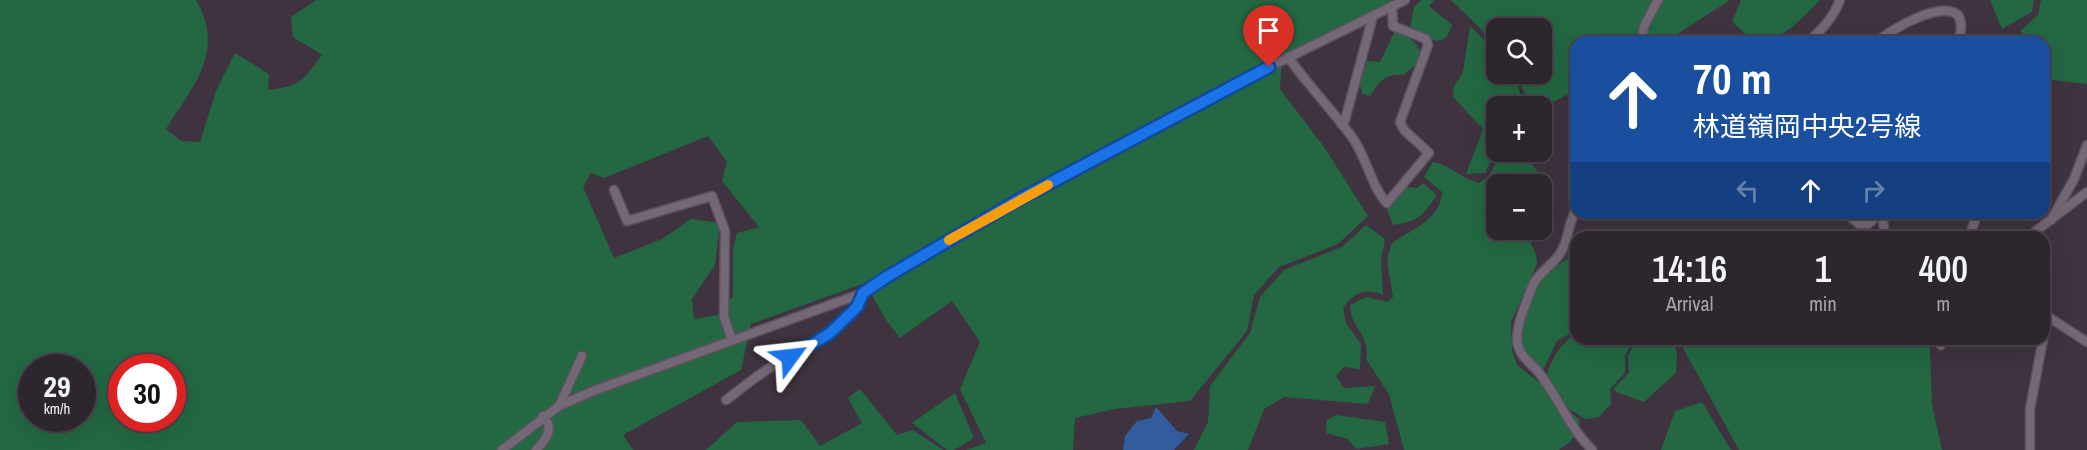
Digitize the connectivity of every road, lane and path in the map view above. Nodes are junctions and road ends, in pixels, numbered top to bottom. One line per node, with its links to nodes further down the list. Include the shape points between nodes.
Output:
1 (1405, 0): 4 (street)
2 (1658, 0): 6 (street)
3 (1840, 0): 7 (street)
4 (1392, 6): 5 (street); 11 (street, via 1393,26 1426,39 1428,45 1400,122 1429,153 1387,202 1381,197 1368,163)
5 (1373, 16): 10 (street); 11 (street)
6 (1643, 36)
7 (1816, 36)
8 (1885, 36): 9 (street, via 1930,4 1942,4 1953,8 1960,17)
9 (1959, 36)
10 (1288, 57): 11 (street); 20 (street, via 1020,199)
11 (1341, 124)
12 (2087, 145): 18 (street)
13 (614, 190): 22 (street, via 627,222 712,196 725,231 724,317)
14 (2087, 192): 18 (street)
15 (1570, 219): 31 (street, via 1557,260 1532,286 1518,329 1519,348)
16 (1853, 219): 17 (street, via 1868,224)
17 (1874, 219)
18 (2051, 220): 19 (street)
19 (2036, 231)
20 (863, 293): 22 (street); 26 (street, via 857,307 829,334 770,368)
21 (2050, 318): 23 (street)
22 (732, 340): 27 (street)
23 (2087, 342)
24 (2042, 345): 32 (street, via 2030,409)
25 (582, 356): 27 (street)
26 (726, 400)
27 (559, 406): 28 (street)
28 (543, 416): 29 (street); 30 (street, via 549,432)
29 (502, 450)
30 (536, 450)
31 (1592, 450)
32 (2030, 450)

